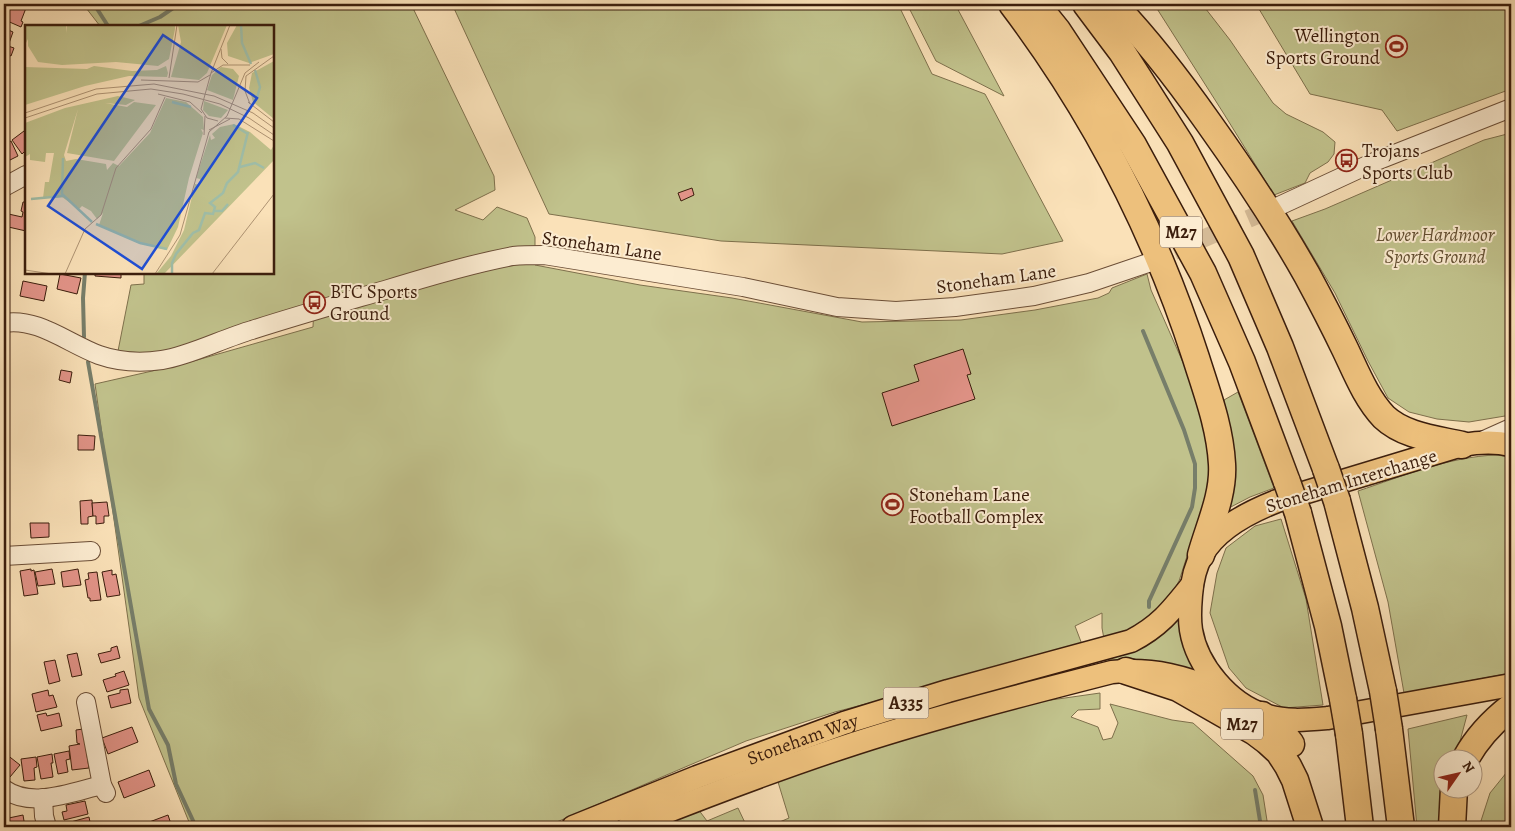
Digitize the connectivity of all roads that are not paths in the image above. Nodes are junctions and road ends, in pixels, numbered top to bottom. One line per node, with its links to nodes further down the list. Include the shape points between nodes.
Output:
1 (1012, 4): 16 (highway, M27, via 1103,140 1136,205 1186,326 1218,432 1222,465 1217,505)
2 (1036, 4): 37 (highway, M27, bridge, via 1057,30 1133,145 1203,273 1242,362 1298,513 1326,617 1349,734)
3 (1086, 4): 38 (highway, M27, bridge, via 1122,52 1180,143 1241,256 1280,347 1337,501 1365,608 1383,691)
4 (1113, 4): 12 (highway, via 1186,91 1240,167 1322,302 1374,406 1397,427 1414,434)
5 (1511, 108): 8 (street, via 1374,162)
6 (25, 176): 7 (street)
7 (6, 189)
8 (1279, 206)
9 (1148, 262): 10 (street, Stoneham Lane, via 1090,284 1034,296 955,308 896,311 838,307 743,287 544,255 514,256 430,276 251,330 178,356 148,361 112,359 39,327 13,321)
10 (4, 323)
11 (1511, 428): 12 (street)
12 (1470, 444): 13 (main road, Stoneham Interchange); 16 (main road, Stoneham Interchange, via 1252,511 1220,534)
13 (1511, 445)
14 (83, 546): 15 (street)
15 (4, 556)
16 (1202, 556): 17 (main road, Stoneham Interchange)
17 (1192, 585): 20 (main road, Stoneham Interchange, via 1190,609 1195,646 1208,670); 33 (main road, Stoneham Way / A335, via 1161,622 1131,641 844,723)
18 (1126, 671): 20 (main road, Stoneham Way / A335, via 1173,675); 34 (main road, Stoneham Way / A335, via 1103,674 952,714 855,743 707,795); 35 (highway, M27, via 1178,688 1268,741 1279,752 1295,780)
19 (1511, 685): 23 (main road, Stoneham Interchange, via 1328,718 1283,720)
20 (1232, 696): 23 (main road, Stoneham Interchange)
21 (86, 702): 28 (street, via 104,789)
22 (1511, 707): 25 (highway, via 1483,733)
23 (1262, 714): 36 (highway, M27, via 1281,731 1301,758 1310,784)
24 (1511, 722): 26 (highway)
25 (1473, 748)
26 (1482, 754)
27 (4, 789): 28 (street, via 27,798)
28 (43, 798): 32 (street)
29 (1453, 798): 31 (highway)
30 (1460, 798): 31 (highway)
31 (1452, 821)
32 (47, 827)
33 (574, 827)
34 (628, 827)
35 (1310, 827)
36 (1315, 827)
37 (1360, 827)
38 (1401, 827)

